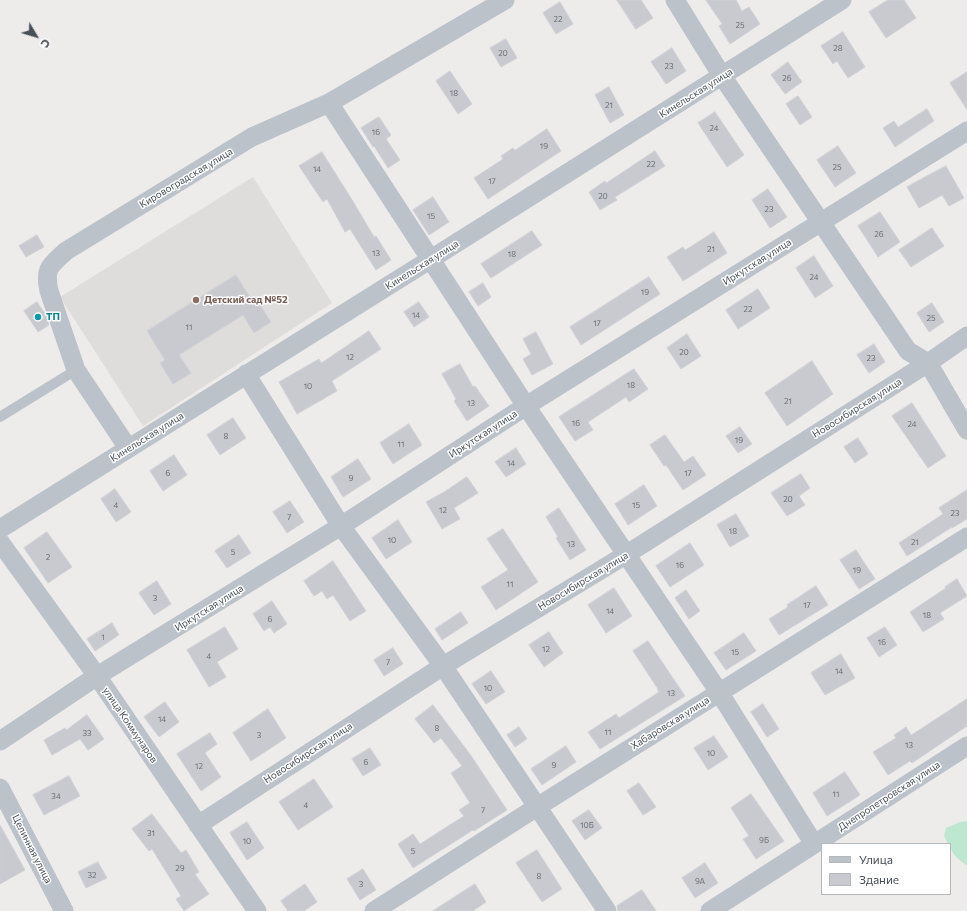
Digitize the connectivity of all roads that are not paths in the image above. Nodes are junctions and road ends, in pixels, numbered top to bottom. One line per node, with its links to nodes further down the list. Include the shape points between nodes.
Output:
1 (505, 0): 5 (street, Кировоградская улица)
2 (676, 0): 4 (street)
3 (842, 0): 4 (street, Кинельская улица)
4 (722, 76): 7 (street); 8 (street, Кинельская улица)
5 (329, 103): 8 (street); 11 (street, Кировоградская улица, via 252,137 66,251 50,265 46,279 49,292)
6 (967, 131): 7 (street, Иркутская улица)
7 (822, 221): 10 (street, via 908,351); 13 (street, Иркутская улица)
8 (431, 259): 12 (street, Кинельская улица); 13 (street)
9 (967, 336): 10 (street, Новосибирская улица)
10 (928, 363): 15 (street); 21 (street, Новосибирская улица)
11 (76, 370): 14 (lane); 16 (street, Кировоградская улица)
12 (246, 374): 16 (street, Кинельская улица); 17 (street)
13 (526, 406): 17 (street, Иркутская улица); 21 (street)
14 (0, 417)
15 (967, 430)
16 (128, 448): 18 (street, Кинельская улица)
17 (341, 526): 22 (street); 23 (street, Иркутская улица)
18 (0, 529)
19 (967, 537): 24 (street, Хабаровская улица)
20 (0, 542): 23 (street, улица Коммунаров)
21 (627, 554): 22 (street, Новосибирская улица); 24 (street)
22 (443, 666): 28 (street); 29 (street, Новосибирская улица)
23 (97, 676): 25 (street, Иркутская улица); 29 (street, улица Коммунаров)
24 (719, 692): 28 (street, Хабаровская улица); 30 (street)
25 (0, 741)
26 (967, 746): 30 (street, Днепропетровская улица)
27 (0, 788): 31 (street, Целинная улица)
28 (537, 807): 33 (street, Хабаровская улица); 34 (street)
29 (198, 825): 32 (street, улица Коммунаров)
30 (814, 844): 35 (street, Днепропетровская улица)
31 (64, 911)
32 (257, 911)
33 (374, 911)
34 (607, 911)
35 (710, 911)

